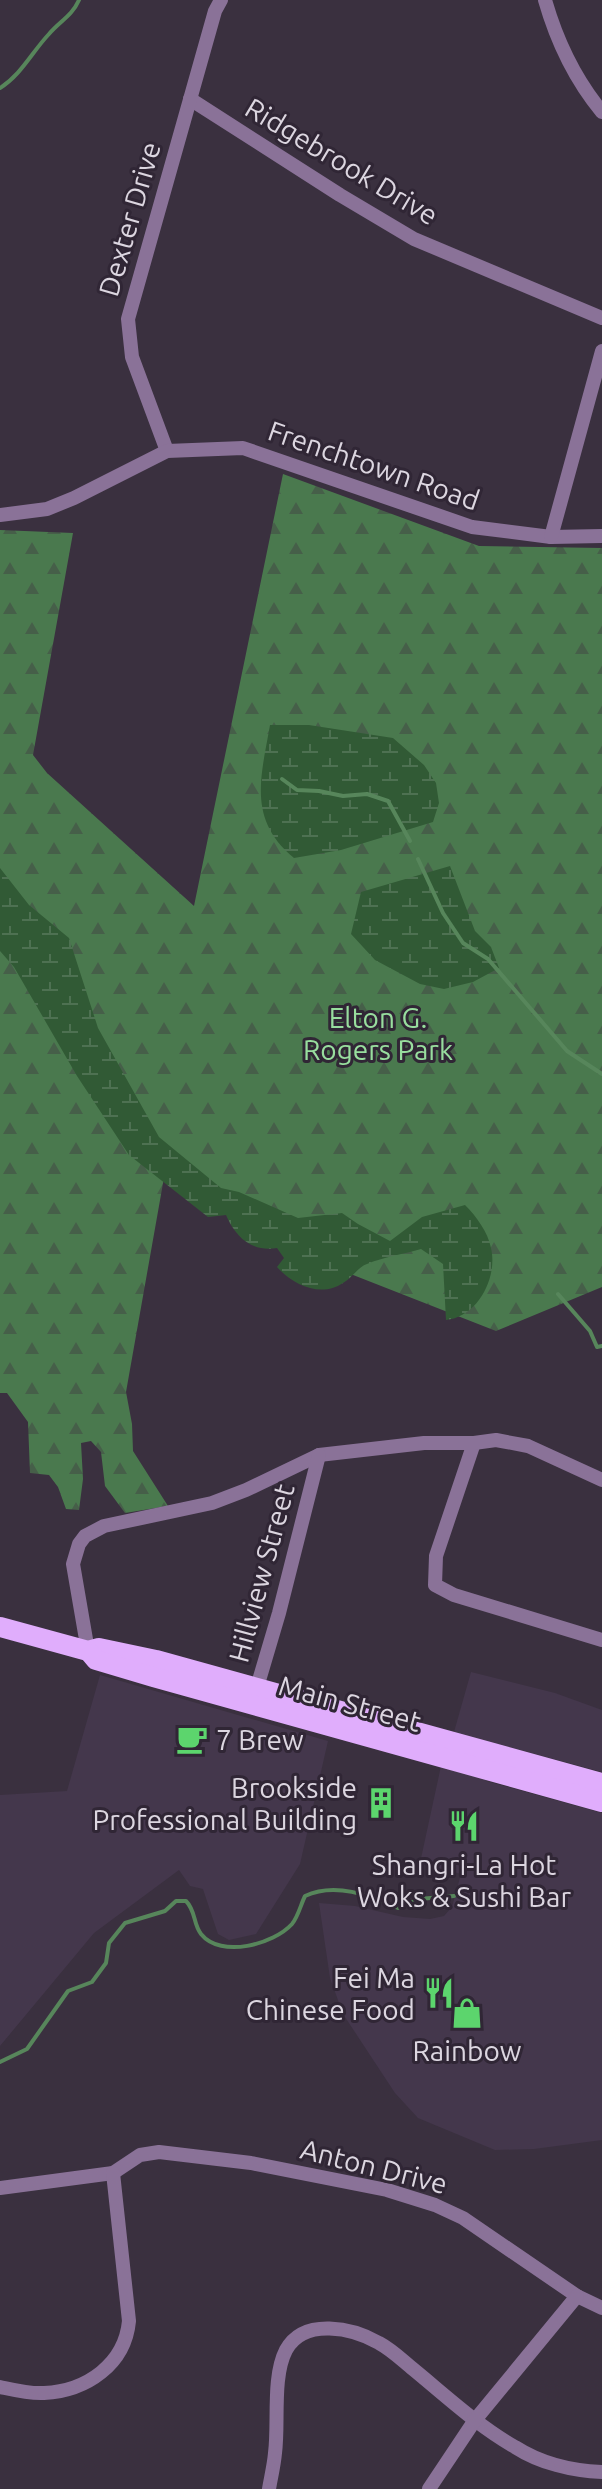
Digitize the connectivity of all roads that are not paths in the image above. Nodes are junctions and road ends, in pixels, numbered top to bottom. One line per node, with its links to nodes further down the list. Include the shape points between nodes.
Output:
1 (221, 0): 3 (street, Dexter Drive)
2 (545, 0): 4 (street, via 559,45)
3 (190, 99): 5 (street, Ridgebrook Drive, via 405,234); 7 (street, Dexter Drive, via 128,319 132,357)
4 (602, 112)
5 (602, 318)
6 (602, 351): 10 (street)
7 (167, 451): 8 (street, Frenchtown Road, via 47,509); 10 (street, Frenchtown Road, via 243,448 472,527)
8 (0, 515)
9 (602, 536): 10 (street, Frenchtown Road)
10 (551, 537)
11 (474, 1443): 12 (street); 13 (street, via 496,1440 528,1446); 15 (street, via 436,1556 435,1585)
12 (319, 1455): 16 (street, via 212,1503 104,1526 85,1536 73,1564); 17 (street, Hillview Street)
13 (602, 1480)
14 (0, 1627): 16 (main road, Main Street)
15 (602, 1640)
16 (88, 1651): 17 (main road, Main Street, via 99,1648)
17 (254, 1696): 18 (main road, Main Street)
18 (505, 1765): 19 (main road, Main Street); 20 (main road, Main Street)
19 (602, 1783)
20 (602, 1802)
21 (113, 2173): 22 (street); 23 (street, Anton Drive, via 140,2155 159,2152 251,2163 387,2190 463,2218); 25 (street, via 129,2321 125,2343 112,2363 82,2384 43,2393)
22 (0, 2188)
23 (577, 2296): 24 (street, Anton Drive); 26 (street)
24 (602, 2308)
25 (0, 2387)
26 (475, 2420): 27 (street, via 530,2455); 28 (street, via 383,2345 358,2334 310,2331 291,2343 281,2363); 29 (street)
27 (602, 2472)
28 (269, 2489)
29 (429, 2489)

